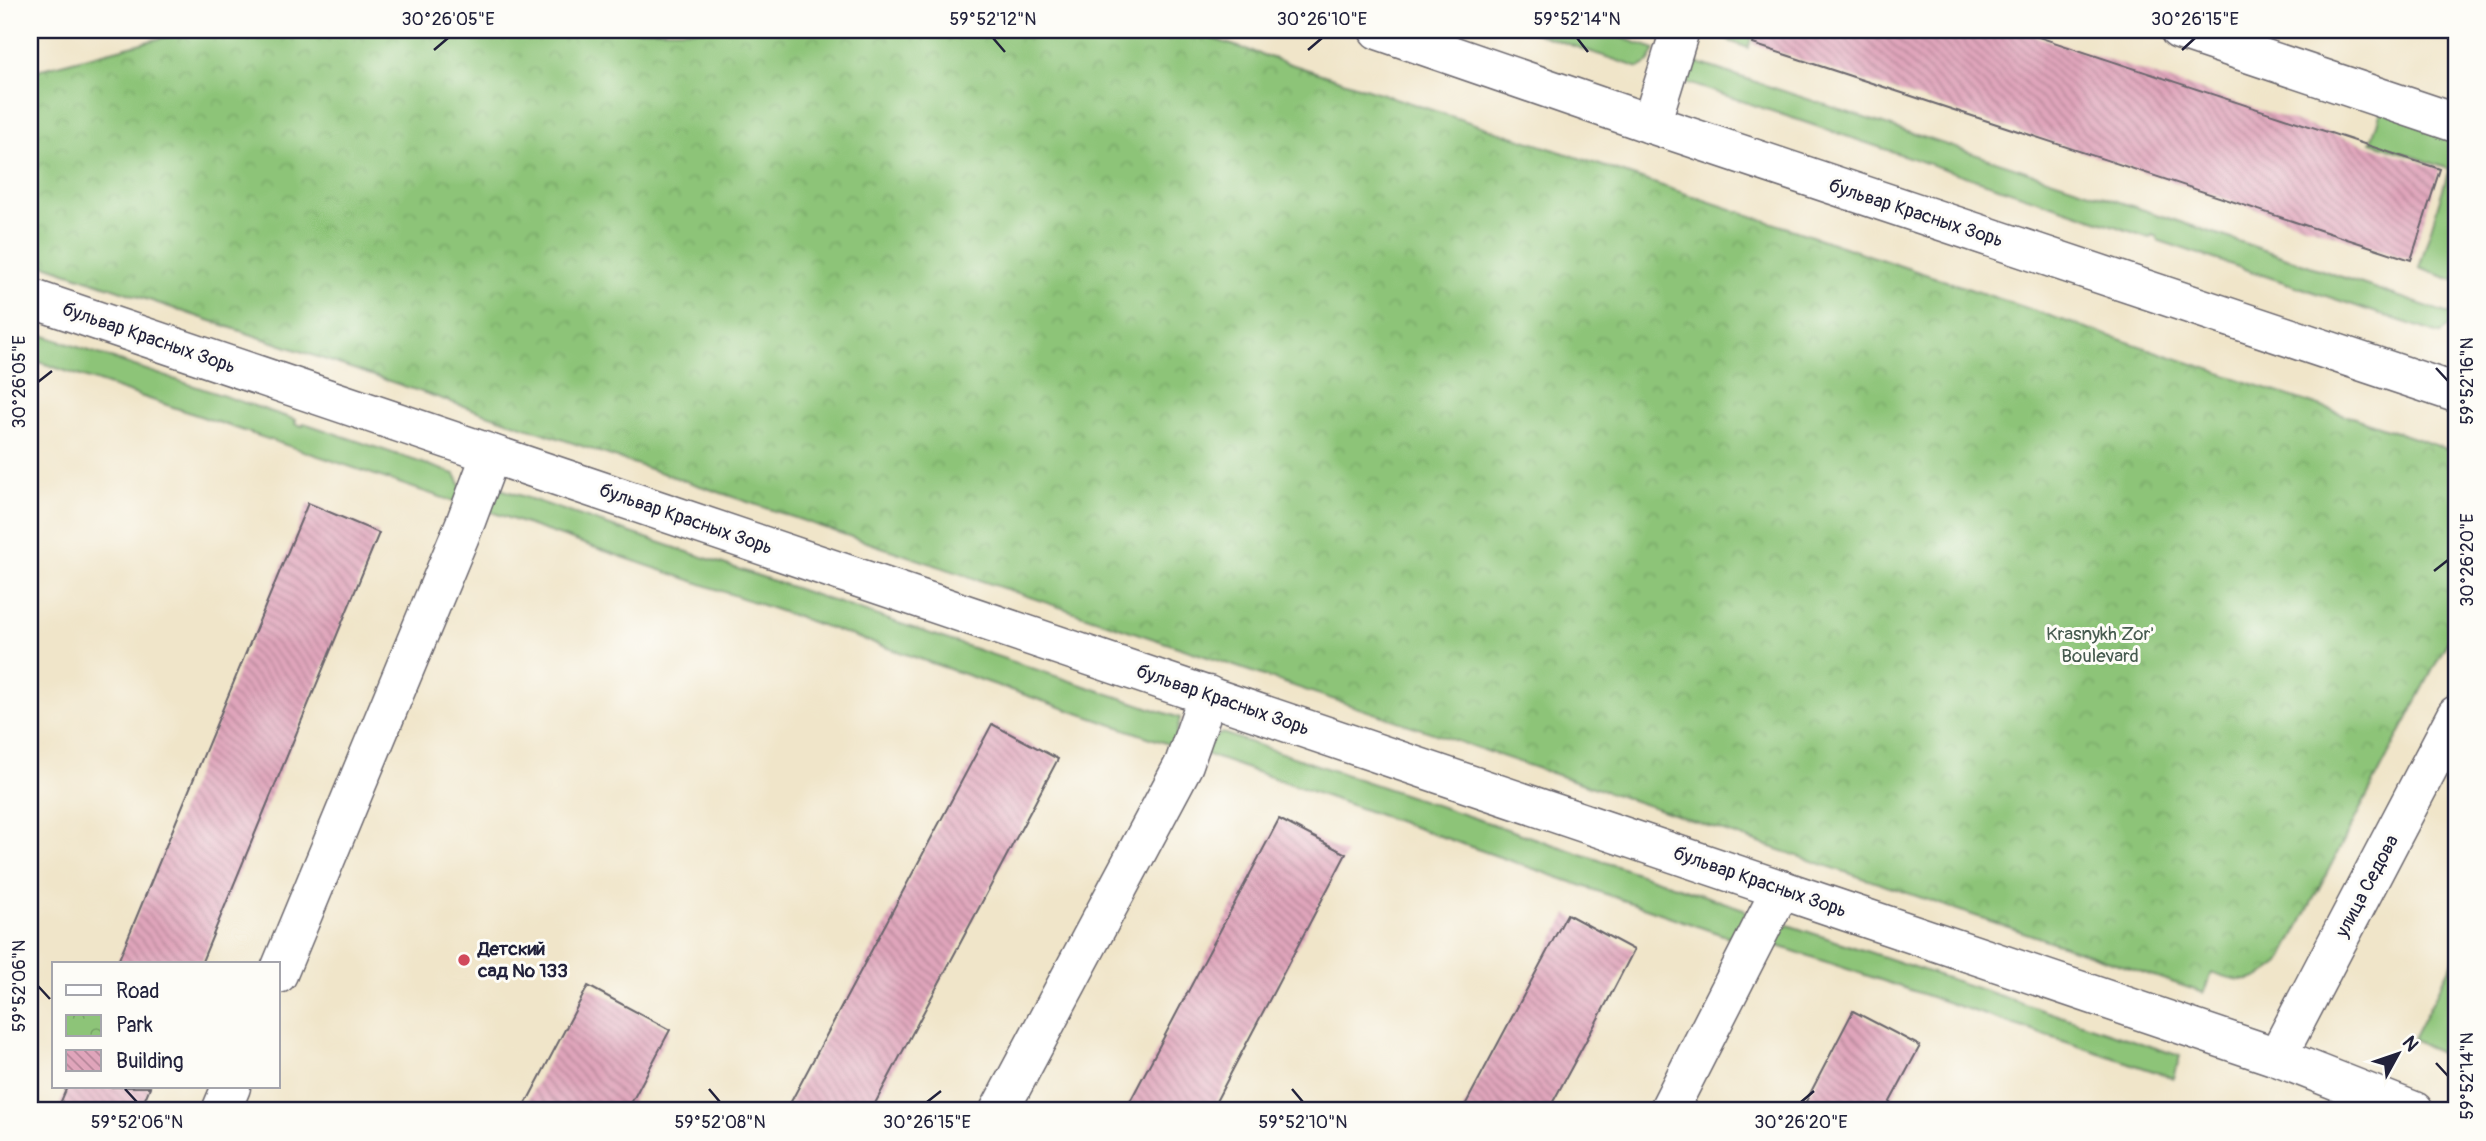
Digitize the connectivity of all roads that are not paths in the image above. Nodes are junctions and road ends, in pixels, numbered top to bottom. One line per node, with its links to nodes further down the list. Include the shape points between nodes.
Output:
1 (1378, 30): 5 (street, бульвар Красных Зорь)
2 (1680, 30): 5 (street)
3 (2179, 30): 4 (street)
4 (2456, 123)
5 (1651, 124): 7 (street, бульвар Красных Зорь)
6 (30, 298): 8 (street, бульвар Красных Зорь)
7 (2454, 384)
8 (491, 454): 9 (street, бульвар Красных Зорь); 12 (street)
9 (1208, 695): 11 (street, бульвар Красных Зорь); 16 (street, via 1184,764)
10 (2456, 715): 13 (street, улица Седова)
11 (1781, 889): 13 (street, бульвар Красных Зорь); 17 (street)
12 (280, 969)
13 (2277, 1057): 18 (street, бульвар Красных Зорь)
14 (231, 1088): 15 (street)
15 (221, 1111)
16 (999, 1111)
17 (1668, 1111)
18 (2414, 1111)

